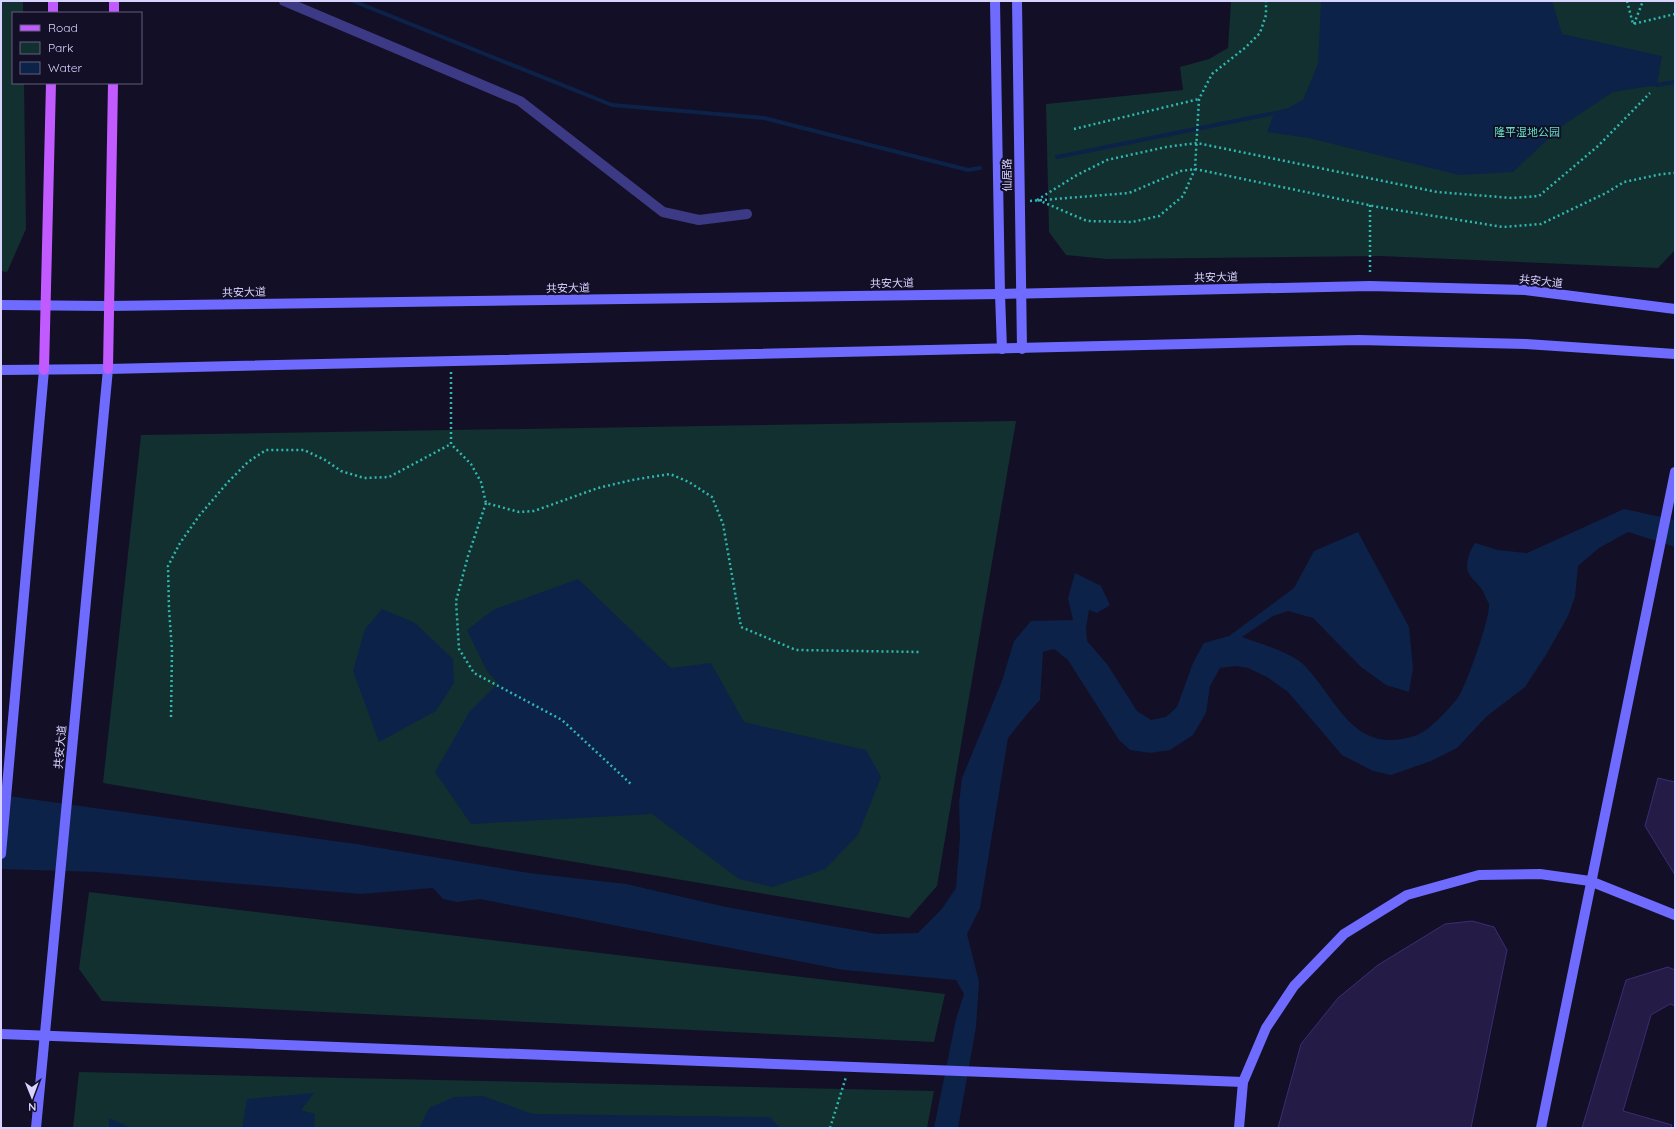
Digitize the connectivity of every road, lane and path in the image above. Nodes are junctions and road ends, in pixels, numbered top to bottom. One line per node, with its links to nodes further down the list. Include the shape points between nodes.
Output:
1 (53, 1): 9 (main road)
2 (114, 1): 10 (main road)
3 (284, 1): 24 (street, via 520,101 663,212 699,220)
4 (995, 1): 27 (main road, 仙居路)
5 (1017, 1): 22 (main road, 仙居路)
6 (1266, 1): 16 (path, via 1266,16 1260,33 1212,74)
7 (1627, 1): 12 (path)
8 (1643, 1): 12 (path)
9 (52, 12)
10 (114, 12)
11 (1675, 14): 12 (path)
12 (1634, 24)
13 (51, 84): 28 (main road)
14 (113, 84): 30 (main road, 共安大道)
15 (1650, 93): 18 (path, via 1598,146 1540,196 1512,198 1437,192)
16 (1199, 99): 17 (path); 18 (path)
17 (1074, 129)
18 (1197, 143): 19 (path); 21 (path, via 1106,160)
19 (1195, 169): 21 (path, via 1181,171 1129,192); 21 (path, via 1184,196 1159,216 1132,222 1087,221); 23 (path)
20 (1675, 173): 23 (path, via 1624,182 1541,224 1503,227)
21 (1037, 200): 22 (path)
22 (1020, 201): 26 (main road, 仙居路)
23 (1370, 205): 25 (path)
24 (747, 214)
25 (1370, 286): 26 (main road, 共安大道); 31 (main road, 共安大道, via 1525,290)
26 (1022, 293): 27 (main road, 共安大道); 33 (main road, 仙居路)
27 (1000, 294): 30 (main road, 共安大道); 32 (main road, 仙居路)
28 (46, 304): 29 (main road, 共安大道); 30 (main road, 共安大道); 38 (main road)
29 (1, 305)
30 (108, 306): 36 (main road, 共安大道)
31 (1675, 310)
32 (1002, 349): 33 (main road); 35 (main road)
33 (1022, 349): 34 (main road, via 1359,340 1526,344)
34 (1675, 354)
35 (451, 361): 36 (main road); 39 (path)
36 (108, 369): 38 (main road); 49 (main road, 共安大道)
37 (1, 370): 38 (main road)
38 (44, 370): 45 (main road)
39 (451, 444): 41 (path, via 472,464 481,482); 43 (path, via 389,477 364,478 341,471 304,450 266,450 248,462 199,516 168,566 172,650)
40 (1675, 472): 46 (main road)
41 (486, 503): 42 (path, via 519,512 534,511 598,488 670,474 689,482 712,497 723,524 741,627 796,650); 44 (path, via 456,601 459,649 474,674 562,720)
42 (920, 652)
43 (170, 717)
44 (632, 785)
45 (1, 854)
46 (1590, 881): 47 (main road); 51 (main road, via 1540,874 1479,875 1407,895 1344,934 1294,986 1266,1028); 55 (main road)
47 (1675, 915)
48 (1, 1034): 49 (main road)
49 (45, 1036): 50 (main road); 52 (main road, 共安大道)
50 (849, 1067): 51 (main road); 53 (path)
51 (1243, 1082): 54 (main road)
52 (36, 1128)
53 (830, 1128)
54 (1239, 1128)
55 (1541, 1128)

